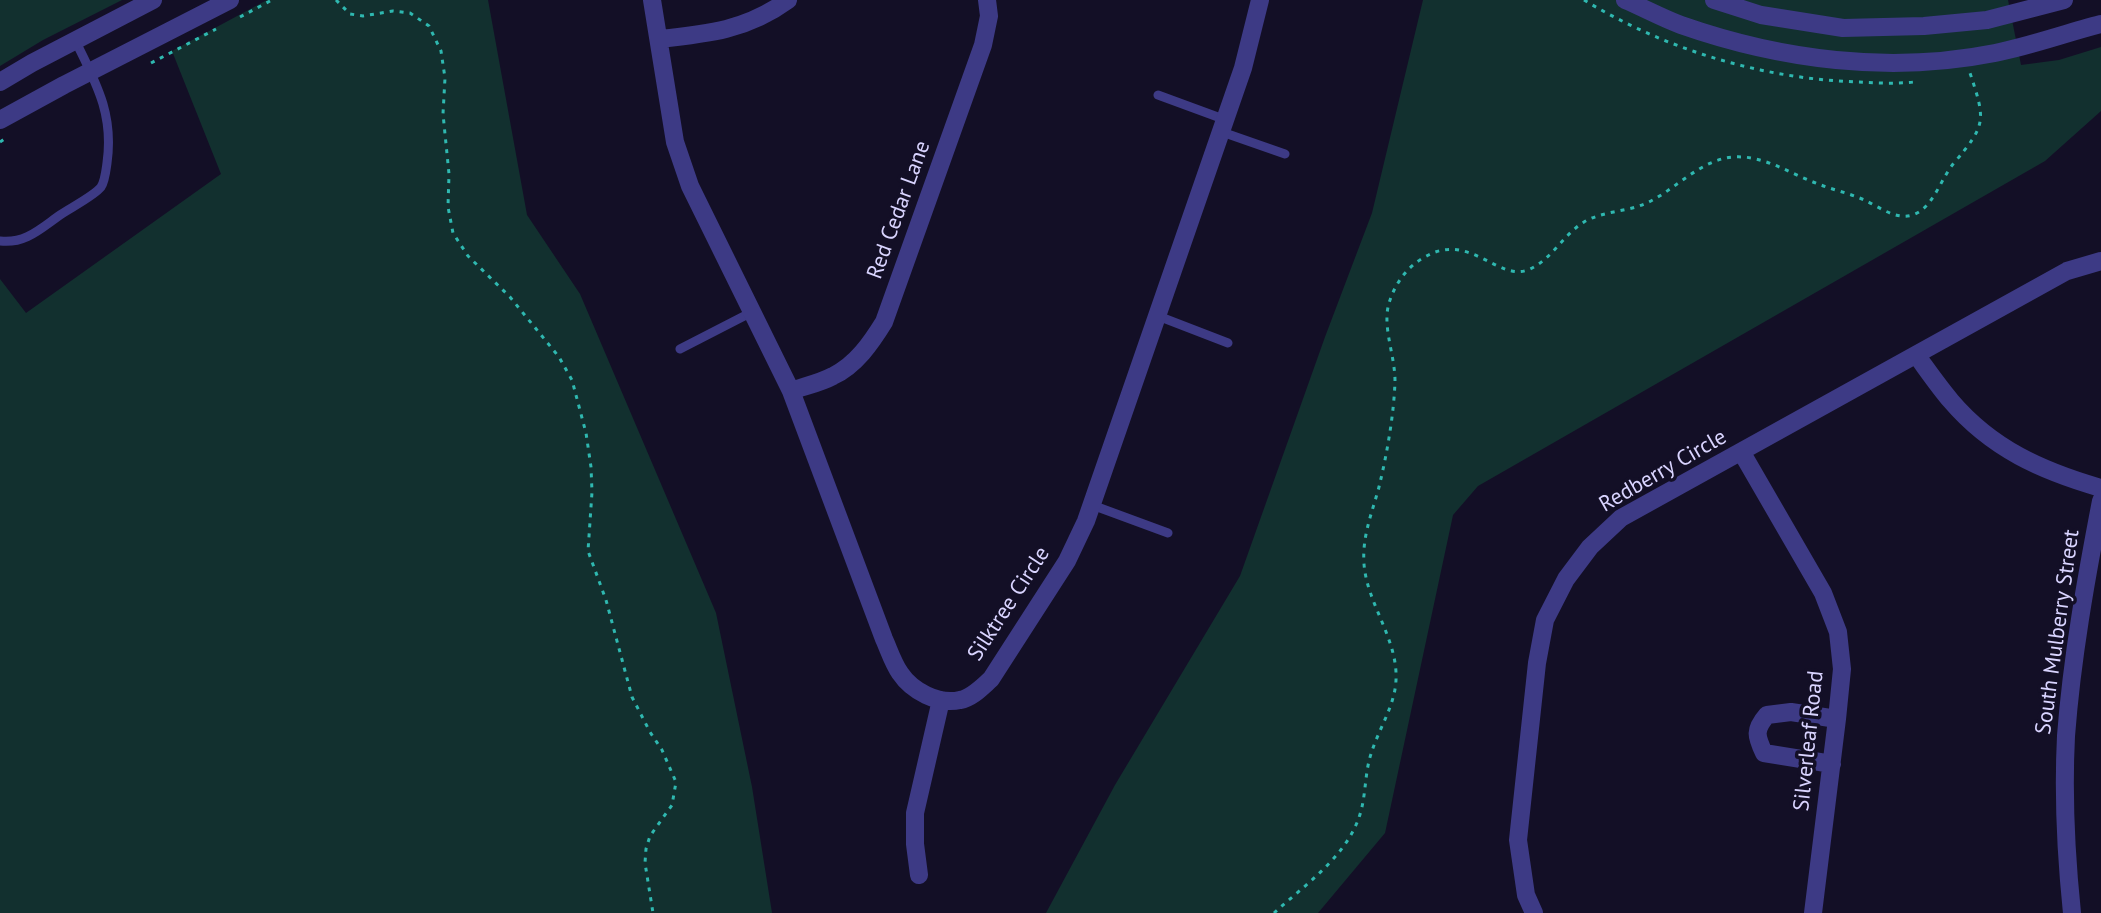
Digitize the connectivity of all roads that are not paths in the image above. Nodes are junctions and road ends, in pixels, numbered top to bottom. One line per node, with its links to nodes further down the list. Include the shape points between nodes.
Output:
1 (153, 0): 12 (street)
2 (230, 0): 13 (street)
3 (652, 0): 11 (street)
4 (788, 0): 11 (street, via 750,22 714,33)
5 (987, 0): 26 (street, Red Cedar Lane, via 983,45 884,322 873,341 834,376)
6 (1260, 0): 17 (street, Silktree Circle)
7 (1625, 0): 10 (street, via 1756,48 1838,61 1915,63 1995,53)
8 (1714, 0): 9 (street, via 1761,15 1843,28 1987,20)
9 (2064, 0)
10 (2101, 24)
11 (659, 39): 21 (street, via 675,142 690,186)
12 (75, 40): 13 (lane); 14 (street)
13 (91, 71): 16 (street); 19 (lane, via 109,126 110,148 100,188 33,234 14,243)
14 (0, 82)
15 (1158, 95): 17 (lane)
16 (0, 120)
17 (1224, 126): 18 (lane); 22 (street, Silktree Circle)
18 (1285, 154)
19 (0, 241)
20 (2101, 261): 25 (street, Redberry Circle, via 2067,271)
21 (752, 312): 24 (lane); 26 (street)
22 (1158, 316): 23 (lane); 30 (street, Silktree Circle)
23 (1228, 343)
24 (680, 349)
25 (1917, 356): 27 (street, Redberry Circle); 28 (street, via 1982,432 2023,460)
26 (791, 391): 32 (street, via 900,673 913,687)
27 (1742, 453): 33 (street, Silverleaf Road, via 1823,593 1838,632 1842,669); 36 (street, Redberry Circle, via 1621,518 1566,579 1545,620 1518,840)
28 (2101, 488)
29 (2101, 501): 38 (street, South Mulberry Street, via 2066,738)
30 (1092, 505): 31 (lane); 32 (street, Silktree Circle, via 1067,561 991,679 960,700)
31 (1168, 533)
32 (941, 700): 35 (street, via 915,813)
33 (1837, 719): 34 (street, Silverleaf Road); 34 (street, via 1791,712 1767,715 1757,737 1764,753)
34 (1832, 764): 37 (street, Silverleaf Road)
35 (919, 875)
36 (1534, 913)
37 (1813, 913)
38 (2072, 913)

